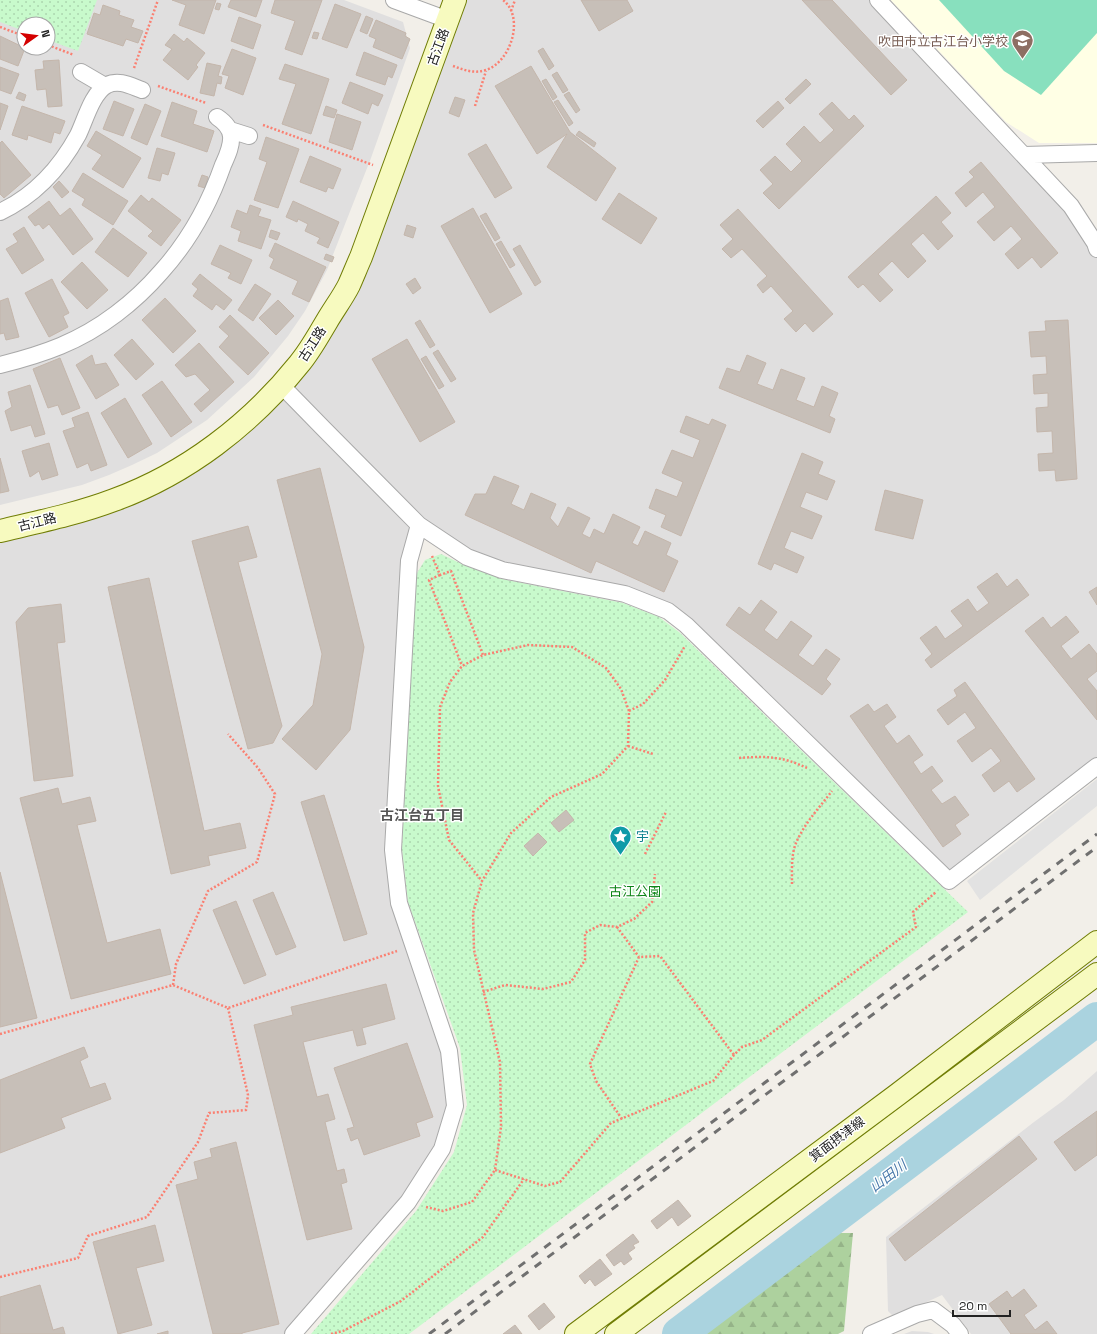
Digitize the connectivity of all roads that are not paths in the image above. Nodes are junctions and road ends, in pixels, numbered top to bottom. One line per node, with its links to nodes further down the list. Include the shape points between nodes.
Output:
1 (394, 0): 4 (street)
2 (455, 0): 4 (main road, 古江路)
3 (878, 0): 12 (street)
4 (448, 20): 16 (main road, 古江路, via 348,286 315,342)
5 (81, 72): 6 (street)
6 (106, 86): 7 (street, via 119,82); 13 (street, via 92,103 78,135 48,178 29,194)
7 (142, 90)
8 (217, 117): 9 (street)
9 (230, 130): 10 (street); 15 (street, via 228,153 206,206 182,246 160,274 116,314 77,339)
10 (249, 136)
11 (1097, 154): 12 (street)
12 (1024, 155): 14 (street, via 1071,206)
13 (0, 212)
14 (1097, 249)
15 (0, 365)
16 (282, 385): 17 (street); 18 (main road, 古江路, via 224,439 147,486 79,512)
17 (419, 525): 19 (street, via 467,557 502,570 625,594 668,611 686,625 949,881); 22 (street, via 409,561 393,850 399,903 449,1051 455,1106 442,1149 408,1202)
18 (0, 531)
19 (1097, 766)
20 (1097, 942): 23 (main road, 箕面摂津線, via 897,1095)
21 (1097, 974): 24 (main road, 箕面摂津線)
22 (293, 1334)
23 (576, 1334)
24 (616, 1334)
25 (871, 1334): 26 (street, via 916,1314 933,1310 953,1325)
26 (960, 1334)

